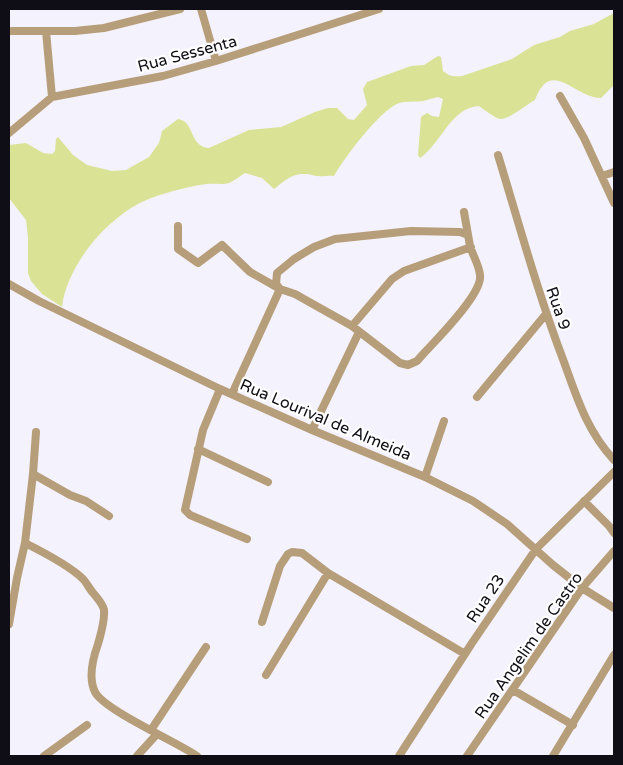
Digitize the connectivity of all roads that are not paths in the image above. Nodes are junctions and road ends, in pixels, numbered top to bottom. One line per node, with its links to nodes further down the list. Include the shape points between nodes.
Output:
1 (180, 9): 5 (street, via 104,28)
2 (201, 9): 6 (street)
3 (379, 9): 6 (street, Rua Sessenta)
4 (9, 31): 5 (street)
5 (46, 31): 8 (street)
6 (216, 61): 8 (street, Rua Sessenta, via 155,78)
7 (560, 96): 12 (street)
8 (52, 97): 9 (street, Rua Sessenta)
9 (9, 133)
10 (498, 155): 20 (street, Rua 9)
11 (614, 172): 12 (street)
12 (602, 176): 13 (street)
13 (614, 203)
14 (464, 212): 16 (street)
15 (178, 226): 19 (street, via 178,249 198,263 222,245 250,272)
16 (468, 235): 17 (street); 19 (street, via 411,231 335,240 314,247 281,269 276,279)
17 (471, 247): 21 (street, via 404,271 392,279); 22 (street, via 480,274 478,287 417,361 405,366)
18 (9, 284): 23 (street, Rua Lourival de Almeida)
19 (280, 288): 21 (street); 24 (street)
20 (546, 314): 25 (street); 30 (street, Rua 9, via 589,426)
21 (352, 326): 22 (street)
22 (359, 332): 27 (street)
23 (220, 389): 24 (street, Rua Lourival de Almeida); 29 (street)
24 (232, 394): 27 (street, Rua Lourival de Almeida)
25 (477, 397)
26 (444, 421): 33 (street)
27 (312, 430): 33 (street, Rua Lourival de Almeida)
28 (36, 432): 32 (street)
29 (198, 449): 34 (street); 38 (street, via 185,510)
30 (614, 460)
31 (614, 472): 35 (street, Rua 23)
32 (33, 474): 36 (street); 39 (street)
33 (425, 477): 40 (street, Rua Lourival de Almeida, via 472,500)
34 (268, 482)
35 (584, 501): 37 (street); 40 (street, Rua 23)
36 (109, 516)
37 (614, 533)
38 (247, 539)
39 (25, 544): 46 (street); 54 (street, via 83,579 103,606 92,678 96,694)
40 (536, 549): 43 (street, Rua Lourival de Almeida); 48 (street, Rua 23)
41 (614, 551): 43 (street, Rua Angelim de Castro)
42 (328, 572): 45 (street, via 302,554 288,554 280,566); 48 (street); 50 (street)
43 (582, 588): 44 (street, Rua Lourival de Almeida); 51 (street, Rua Angelim de Castro)
44 (614, 608)
45 (262, 622)
46 (9, 624)
47 (206, 647): 54 (street)
48 (465, 654): 55 (street, Rua 23)
49 (614, 655): 52 (street)
50 (266, 675)
51 (513, 690): 52 (street); 59 (street, Rua Angelim de Castro)
52 (573, 724): 60 (street)
53 (87, 725): 56 (street)
54 (154, 732): 57 (street); 58 (street)
55 (401, 755)
56 (44, 756)
57 (136, 756)
58 (197, 756)
59 (468, 756)
60 (553, 756)

